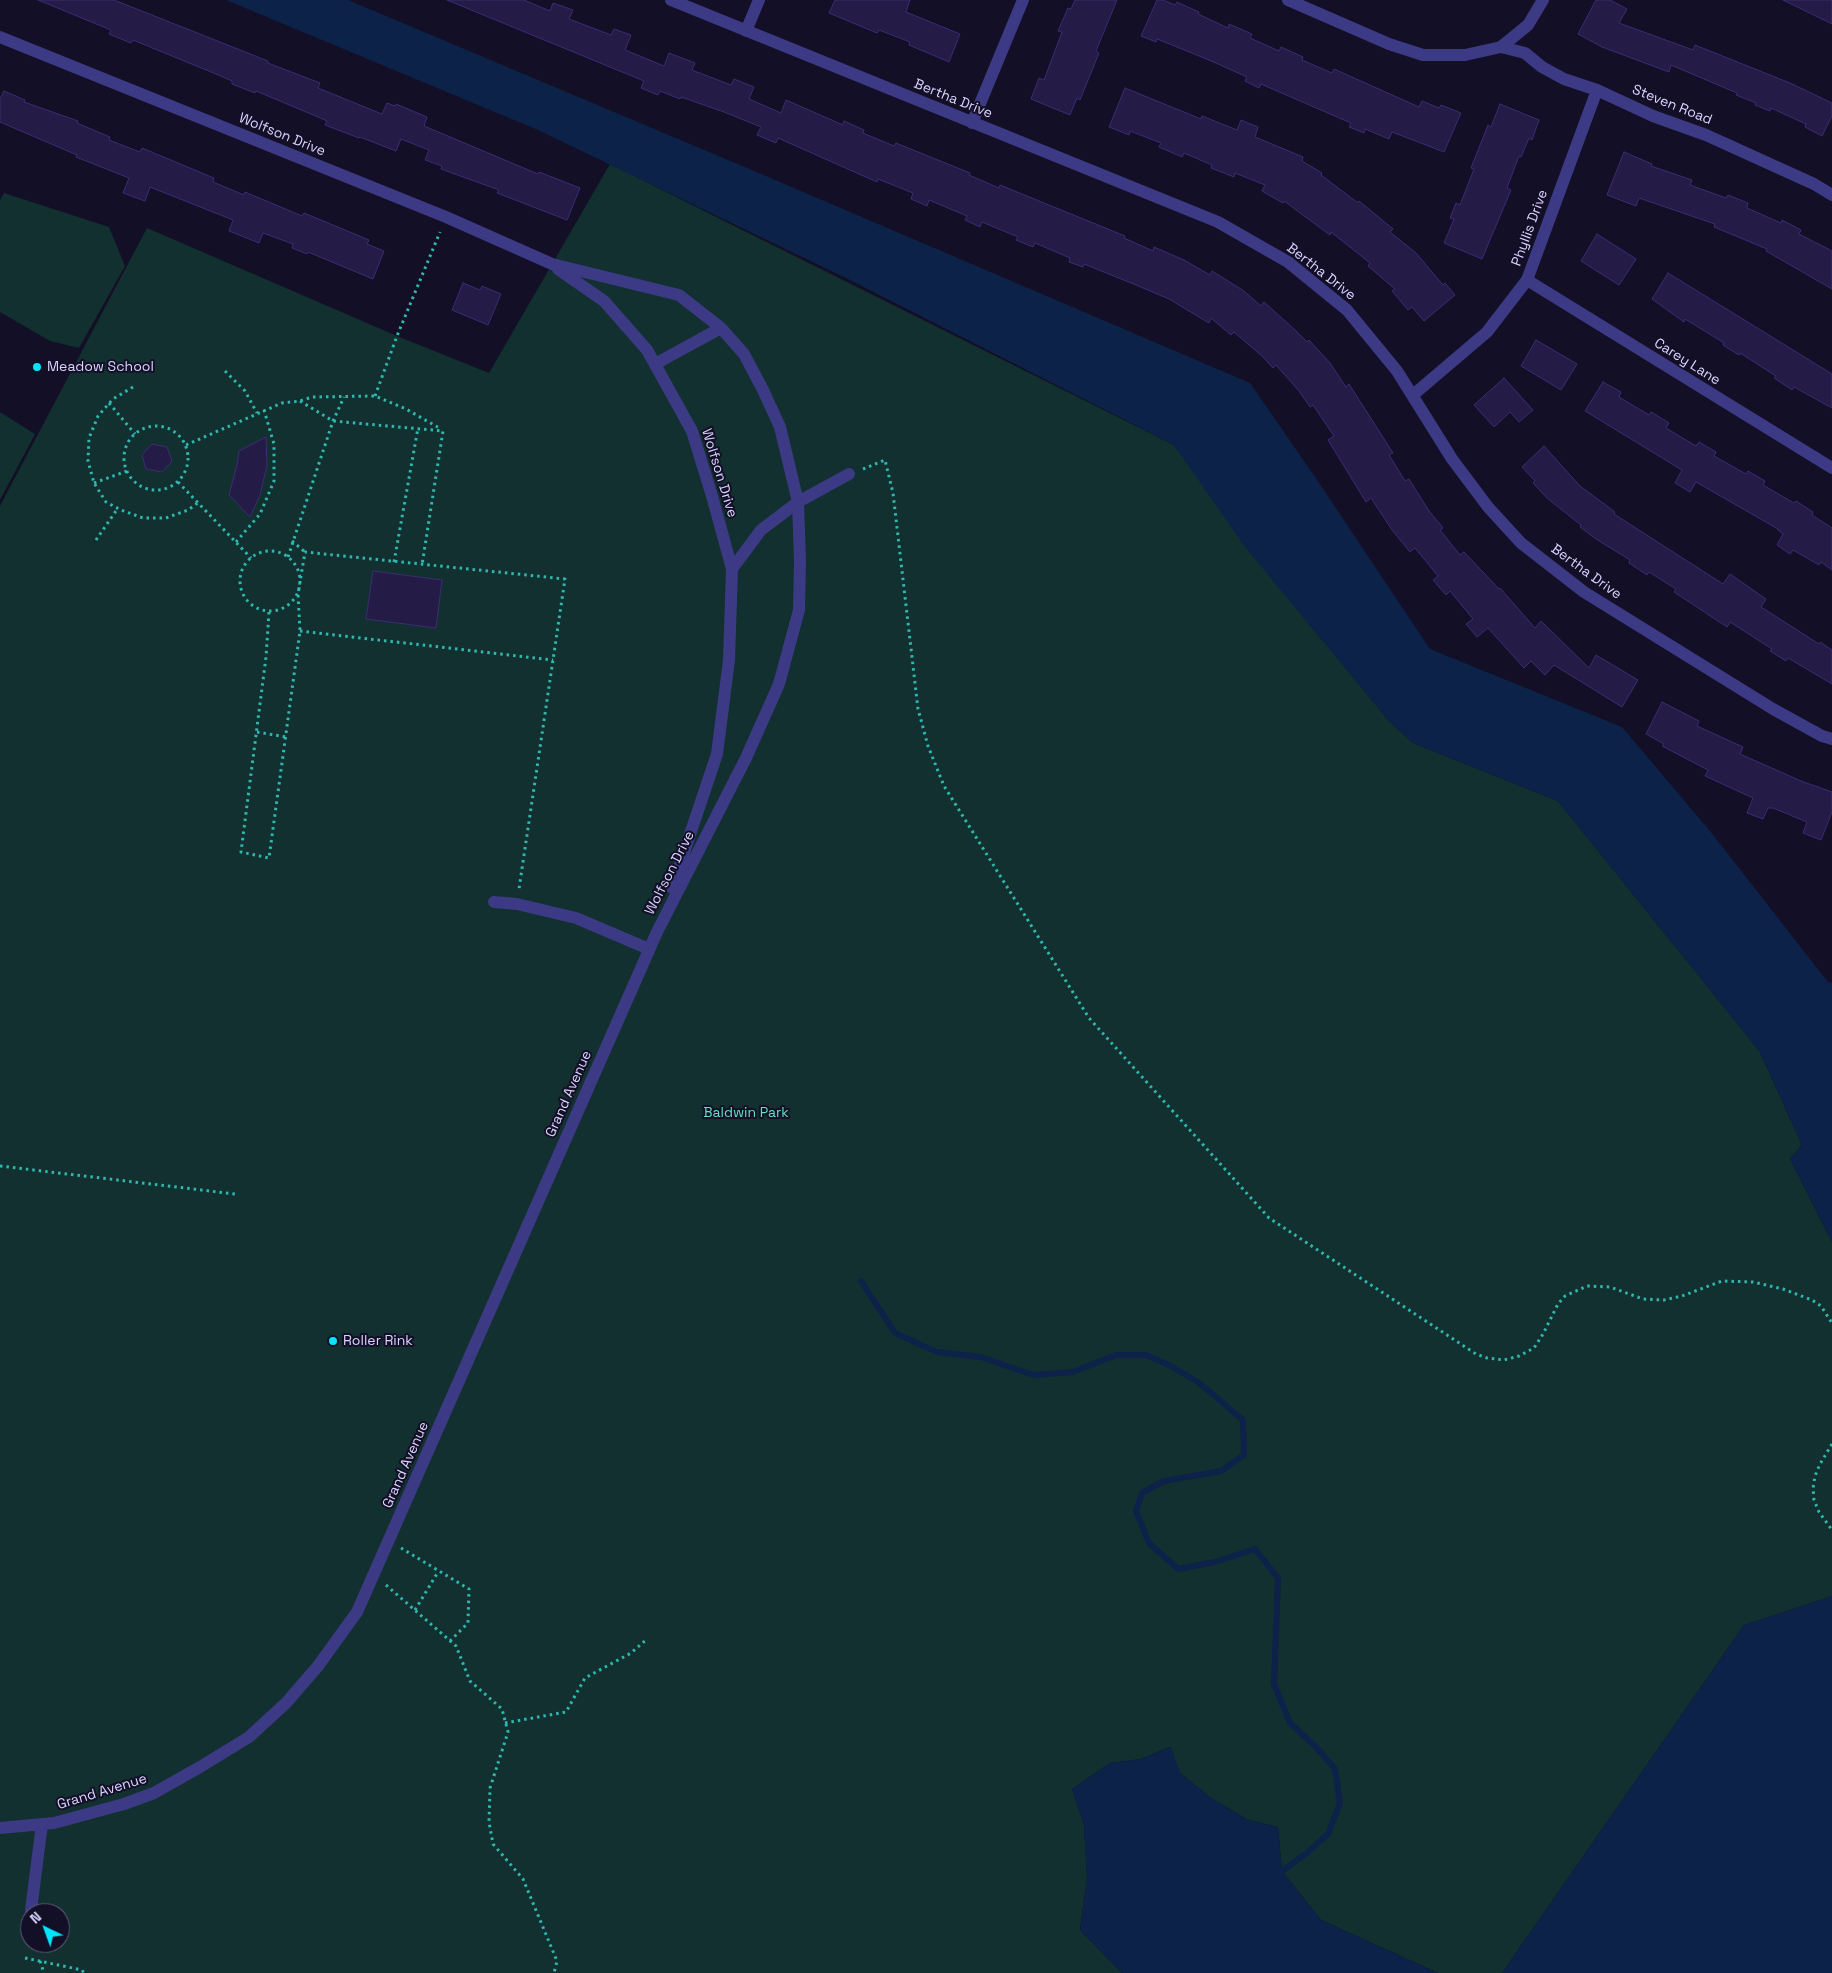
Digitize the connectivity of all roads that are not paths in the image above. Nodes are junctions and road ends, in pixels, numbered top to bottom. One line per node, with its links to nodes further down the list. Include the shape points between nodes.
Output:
1 (671, 0): 7 (street, Bertha Drive)
2 (759, 0): 7 (street)
3 (1023, 0): 11 (street)
4 (1288, 0): 6 (street)
5 (1543, 0): 9 (street, via 1528,25)
6 (1314, 5): 9 (street, via 1389,44 1423,55 1464,55)
7 (746, 31): 11 (street, Bertha Drive)
8 (0, 37): 13 (street, Wolfson Drive, via 446,217)
9 (1501, 47): 10 (street, Steven Road, via 1526,53 1542,67 1564,79)
10 (1596, 90): 12 (street, Steven Road, via 1706,135); 14 (street, Phyllis Drive)
11 (972, 123): 17 (street, Bertha Drive, via 1218,222 1288,262 1347,310)
12 (1832, 195)
13 (552, 264): 15 (street, Wolfson Drive, via 679,295); 16 (street, Wolfson Drive, via 604,301 647,350)
14 (1527, 280): 17 (street, Phyllis Drive, via 1487,332); 18 (street, Carey Lane)
15 (721, 328): 16 (street); 20 (street, Wolfson Drive, via 744,354 780,427)
16 (655, 364): 21 (street, Wolfson Drive, via 692,432)
17 (1413, 395): 22 (street, Bertha Drive, via 1452,459 1488,507 1521,543 1584,592 1773,709)
18 (1832, 468)
19 (849, 474): 20 (street)
20 (798, 502): 21 (street, via 761,530); 24 (street, Wolfson Drive, via 799,610 779,684 746,758)
21 (732, 569): 24 (street, Wolfson Drive, via 729,660 718,754)
22 (1832, 739)
23 (494, 902): 25 (street, via 576,918)
24 (657, 932): 25 (street, Grand Avenue)
25 (649, 949): 26 (street, Grand Avenue, via 357,1612 318,1666 286,1703 249,1737 154,1793 124,1804)
26 (42, 1824): 27 (street, Grand Avenue); 28 (street)
27 (0, 1828)
28 (32, 1903)

